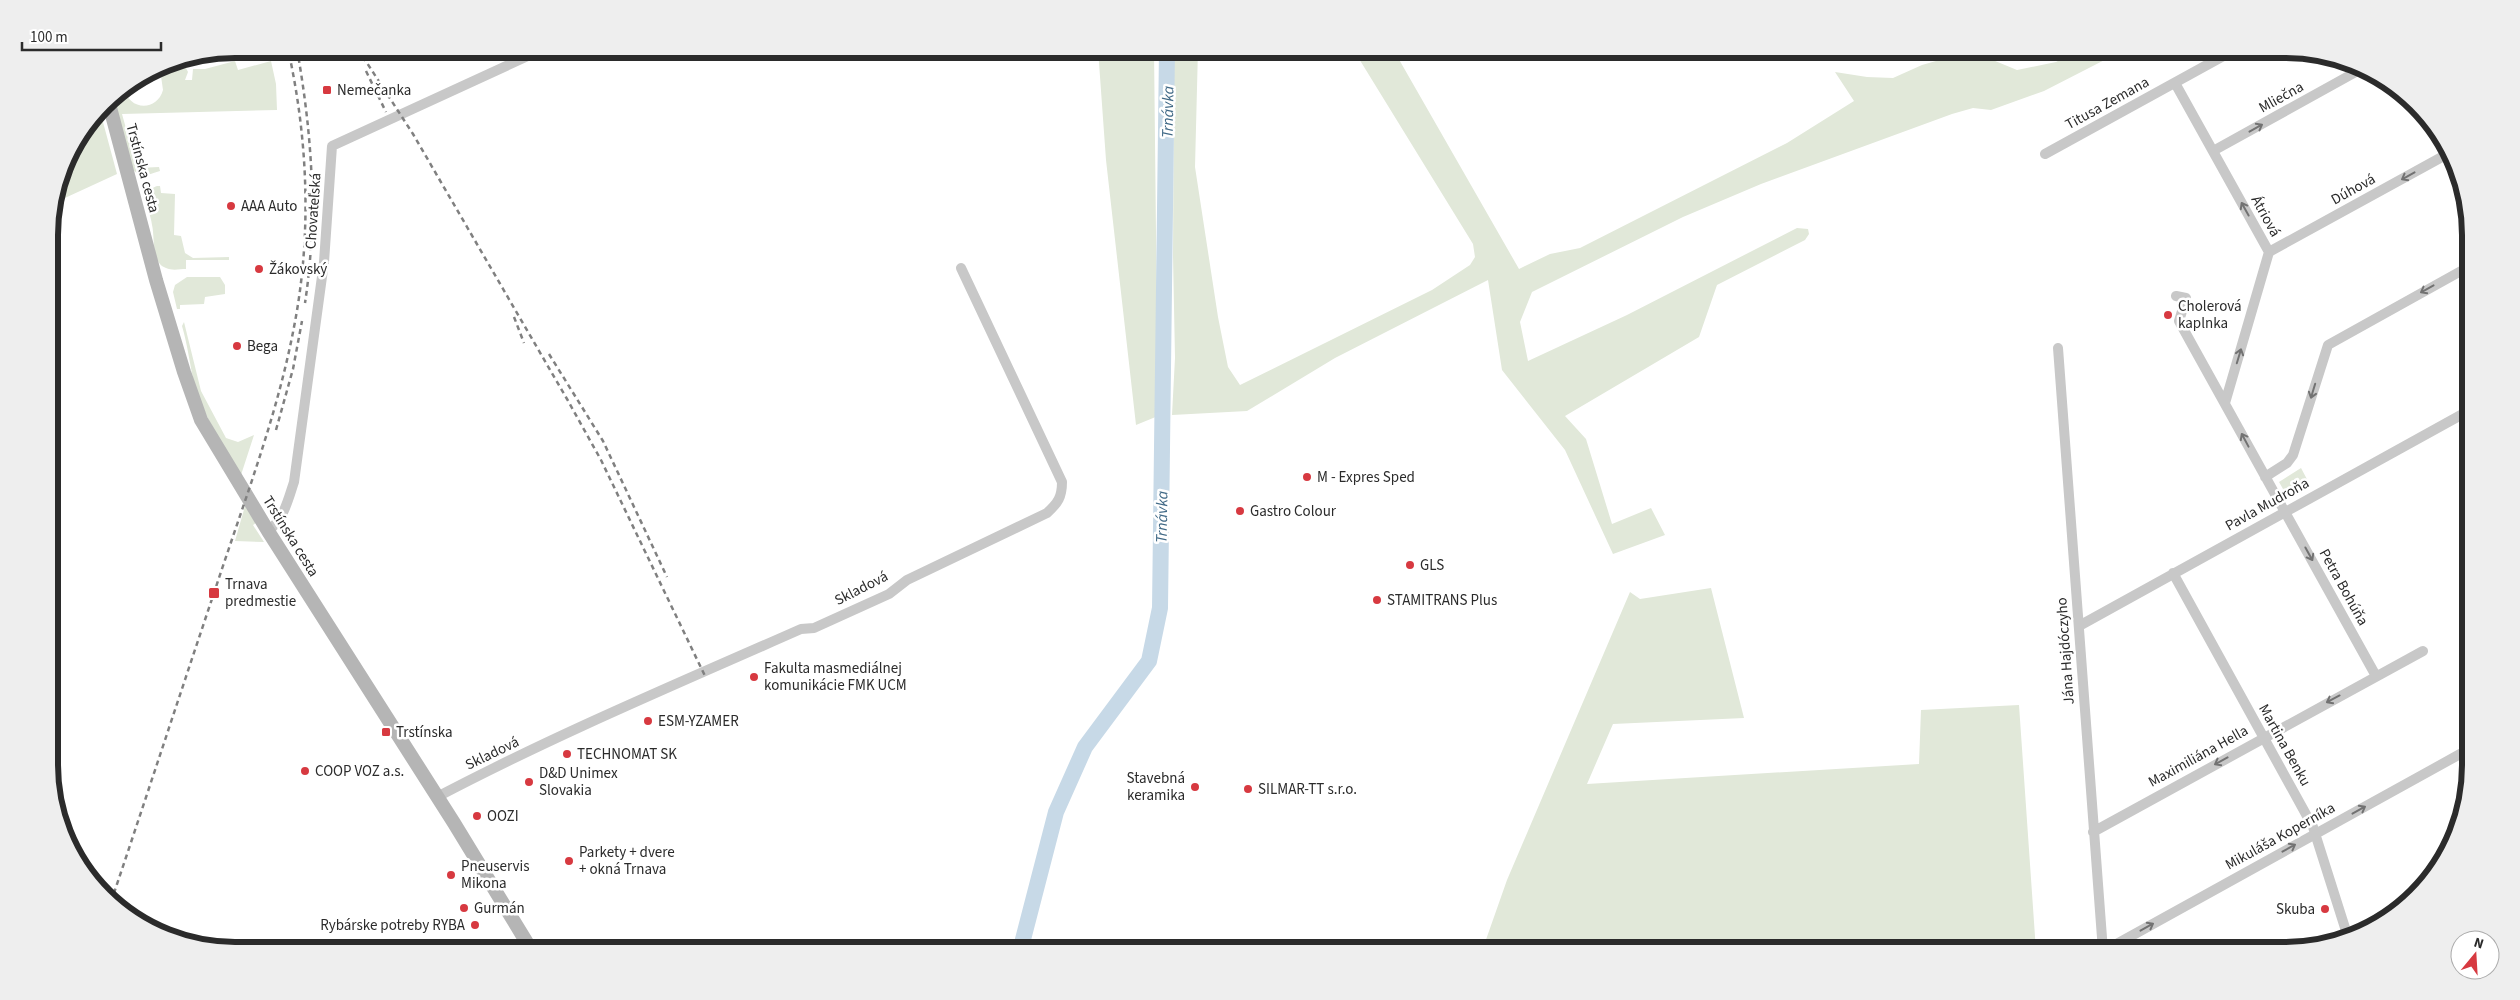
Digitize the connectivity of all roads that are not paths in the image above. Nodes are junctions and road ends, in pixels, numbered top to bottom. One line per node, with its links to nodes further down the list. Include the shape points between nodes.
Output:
1 (523, 58): 18 (street, Chovateľská, via 332,146 324,262 294,482 282,516)
2 (2220, 58): 4 (street, Titusa Zemana)
3 (2356, 72): 6 (street, Mliečna, one-way to 3)
4 (2175, 83): 6 (street, Átriová); 7 (street, Titusa Zemana)
5 (110, 108): 18 (main road, Trstínska cesta, via 156,280 193,399 201,420)
6 (2213, 151): 9 (street, Átriová, one-way to 6)
7 (2045, 154)
8 (2444, 156): 9 (street, Dúhová, one-way to 9)
9 (2269, 252): 14 (street, Átriová, one-way to 9)
10 (961, 268): 25 (street, Skladová, via 1062,482 1062,494 1056,505 1047,513 906,580 888,594 709,670)
11 (2462, 270): 16 (street, one-way to 16, via 2328,345 2293,455 2286,464)
12 (2176, 296): 14 (street, via 2186,298 2179,321)
13 (2058, 348): 20 (street, Jána Hajdóczyho)
14 (2225, 403): 16 (street, one-way to 14)
15 (2462, 414): 17 (street, Pavla Mudroňa)
16 (2265, 477): 17 (street)
17 (2285, 512): 19 (street, Pavla Mudroňa); 22 (street, Petra Bohúňa, one-way to 22)
18 (268, 531): 25 (main road, Trstínska cesta)
19 (2173, 573): 20 (street, Pavla Mudroňa); 23 (street, Martina Benku)
20 (2079, 626): 26 (street, Jána Hajdóczyho)
21 (2423, 651): 22 (street, Maximiliána Hella)
22 (2376, 676): 23 (street, Maximiliána Hella, one-way to 23)
23 (2264, 737): 26 (street, Maximiliána Hella, one-way to 26); 27 (street, Martina Benku)
24 (2462, 753): 27 (street, Mikuláša Koperníka, one-way to 24)
25 (437, 797): 29 (main road, Trstínska cesta)
26 (2093, 832): 30 (street, Jána Hajdóczyho)
27 (2316, 833): 28 (street, Martina Benku); 31 (street, Mikuláša Koperníka, one-way to 27)
28 (2346, 931)
29 (526, 942)
30 (2103, 942)
31 (2120, 942)

